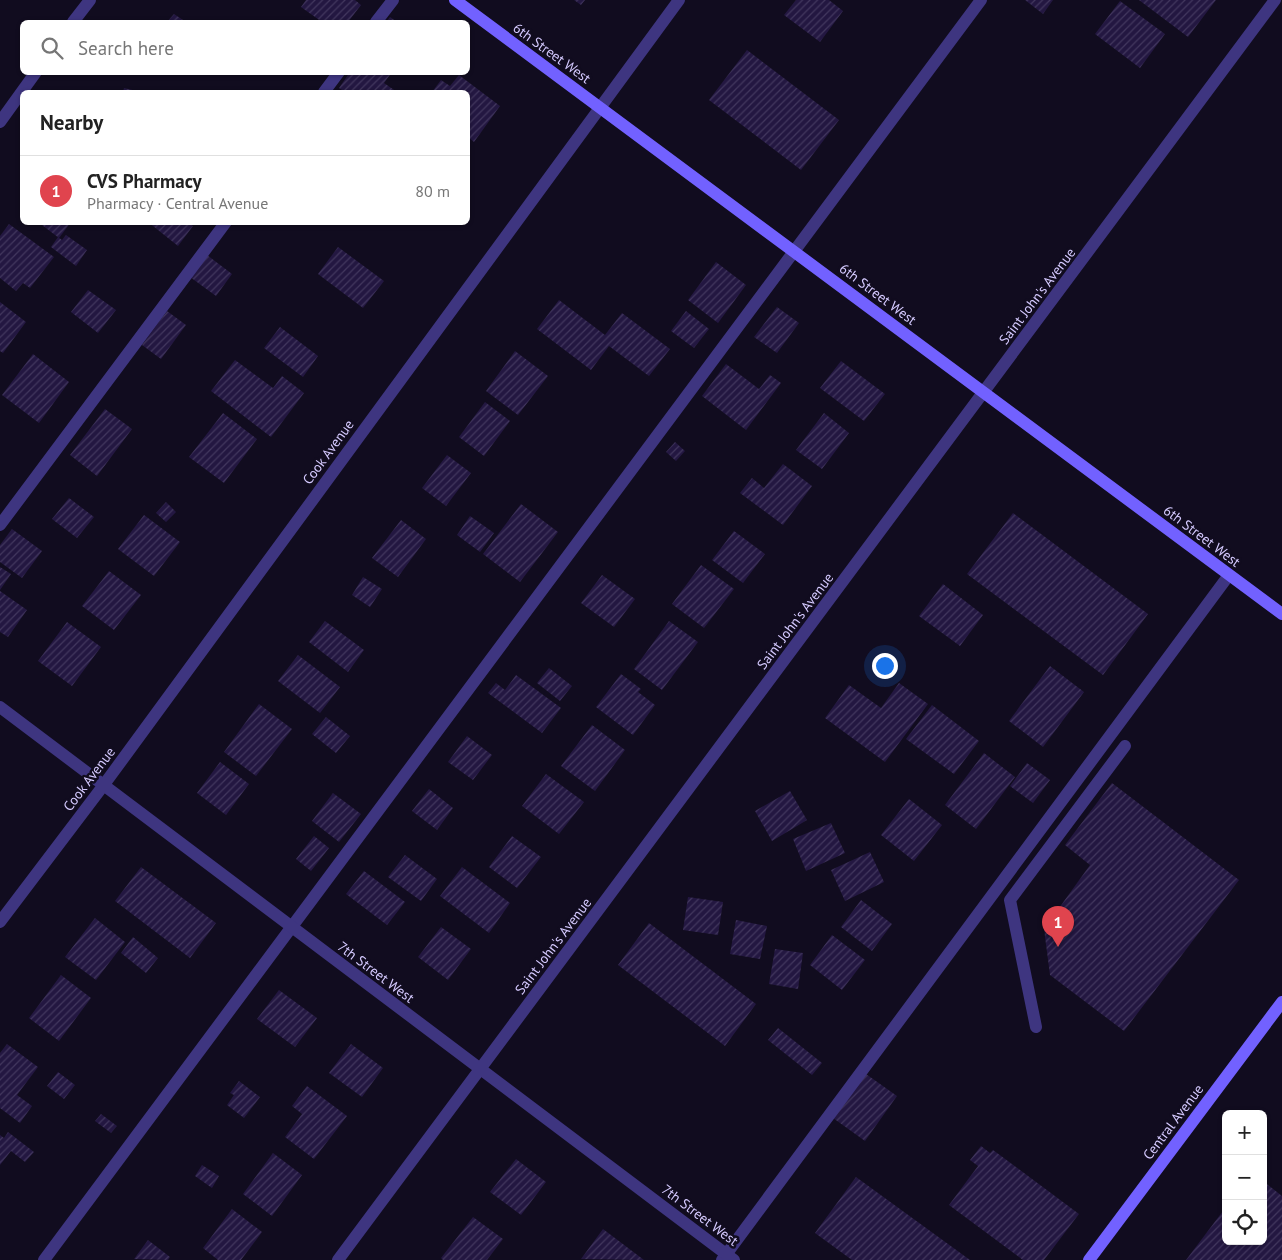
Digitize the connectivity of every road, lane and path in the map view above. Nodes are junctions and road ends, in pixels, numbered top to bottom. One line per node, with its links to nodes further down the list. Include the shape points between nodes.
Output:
1 (90, 0): 7 (street)
2 (393, 0): 8 (street)
3 (455, 0): 14 (street, 6th Street West)
4 (679, 0): 14 (street, Cook Avenue)
5 (982, 0): 17 (street)
6 (1275, 0): 18 (street, Saint John's Avenue)
7 (75, 20)
8 (378, 20)
9 (34, 75): 11 (street)
10 (337, 75): 12 (street)
11 (23, 90)
12 (326, 90)
13 (20, 94): 15 (street)
14 (600, 107): 17 (street, 6th Street West); 24 (street, Cook Avenue)
15 (0, 122)
16 (224, 225): 19 (street)
17 (795, 252): 18 (street, 6th Street West); 26 (street)
18 (984, 392): 20 (street, 6th Street West); 29 (street, Saint John's Avenue)
19 (0, 525)
20 (1229, 575): 21 (street, 6th Street West); 30 (street)
21 (1282, 614)
22 (0, 707): 24 (street, 7th Street West)
23 (1125, 746): 28 (street, via 1010,900)
24 (103, 786): 25 (street, Cook Avenue); 26 (street, 7th Street West)
25 (0, 922)
26 (292, 926): 29 (street, 7th Street West); 31 (street)
27 (1282, 1002): 33 (street, Central Avenue)
28 (1036, 1027)
29 (480, 1070): 30 (street, 7th Street West); 32 (street, Saint John's Avenue)
30 (728, 1258)
31 (44, 1260)
32 (338, 1260)
33 (1089, 1260)

